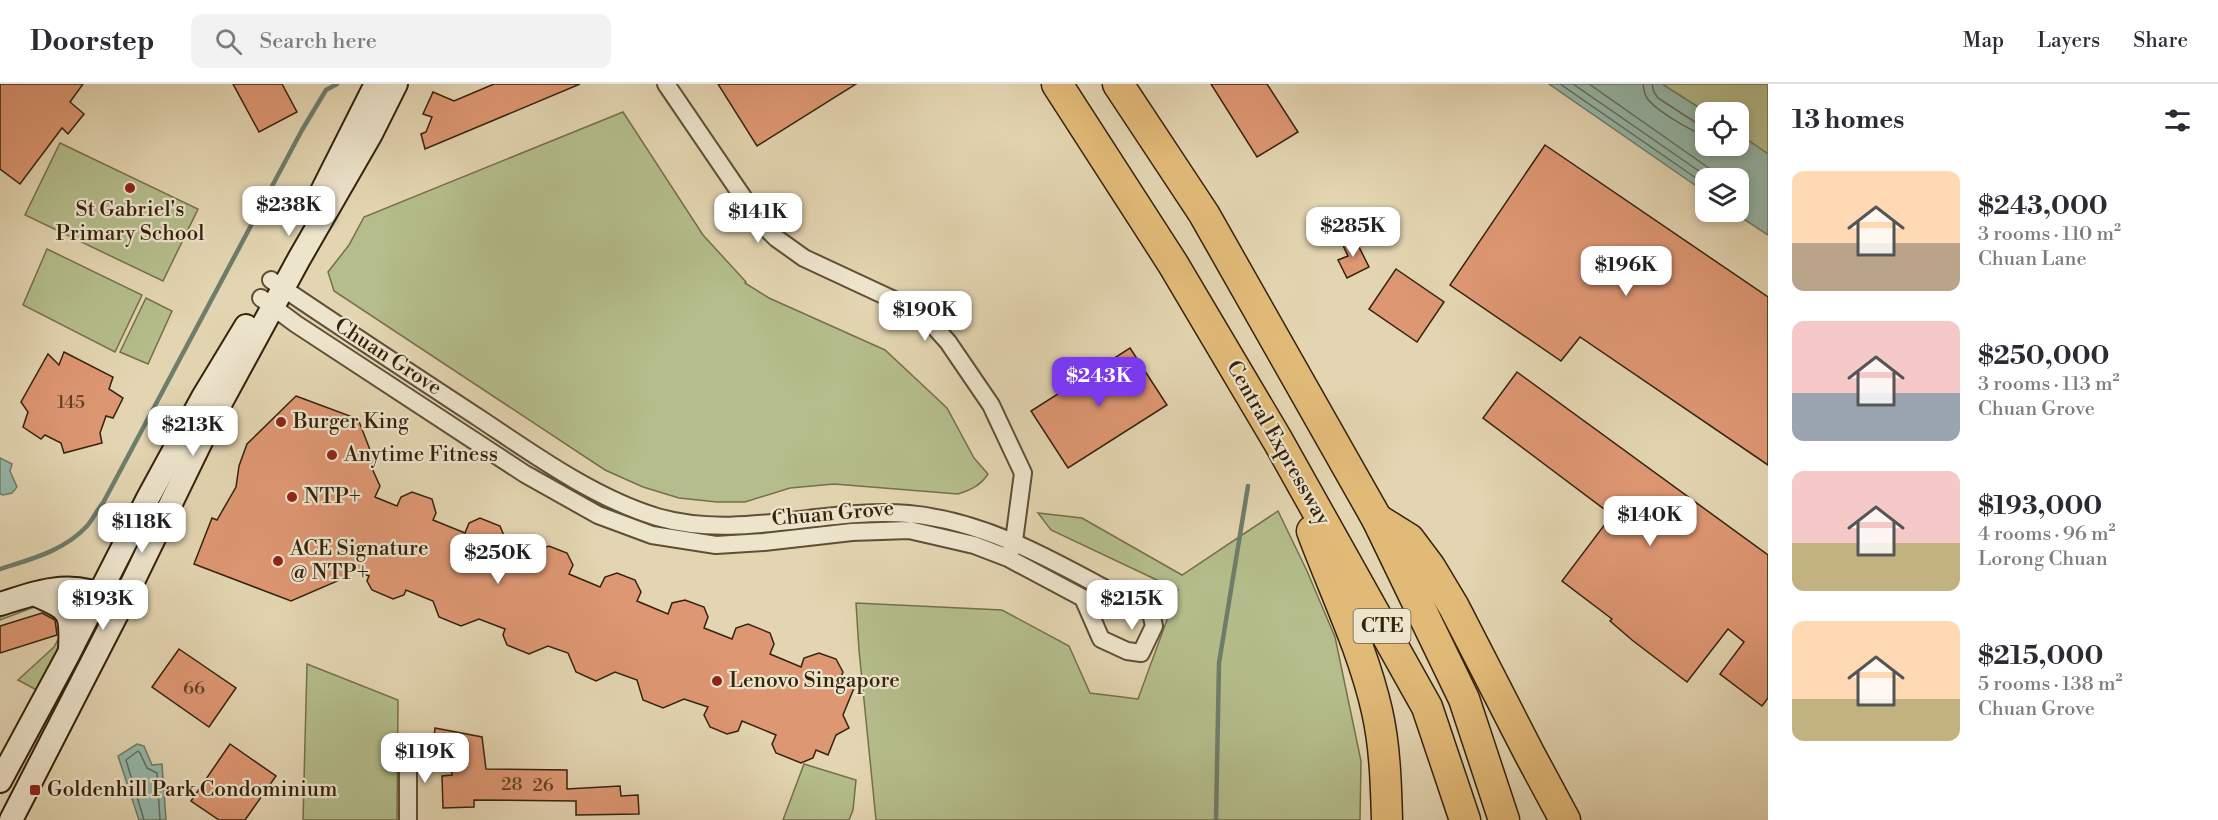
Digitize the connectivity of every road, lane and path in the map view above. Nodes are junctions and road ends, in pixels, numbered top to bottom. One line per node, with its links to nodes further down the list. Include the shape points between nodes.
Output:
1 (376, 84): 6 (main road)
2 (396, 84): 6 (main road, via 371,134)
3 (666, 84): 9 (street, via 760,222 776,238 804,258 922,313 948,342 991,405 1023,473)
4 (1057, 84): 7 (highway, Central Expressway / CTE, via 1173,264)
5 (1118, 84): 8 (highway, CTE, via 1204,214)
6 (272, 293): 9 (street, Chuan Grove, via 610,499 658,517 718,526 849,514 908,514); 10 (street, Chuan Grove, via 296,324 525,474 598,515 652,535 716,545 909,530 974,545); 11 (main road, via 164,468); 14 (main road)
7 (1278, 441): 22 (highway, via 1357,642 1378,712); 23 (highway, Central Expressway / CTE, via 1427,708)
8 (1377, 519): 24 (highway, CTE, via 1464,699); 25 (highway, via 1409,539 1430,567)
9 (1014, 541): 10 (street); 10 (street, Chuan Grove, via 1151,613 1154,626 1141,652 1127,651 1101,639 1083,598)
10 (1008, 558)
11 (99, 593): 12 (main road, via 64,587); 14 (main road); 15 (main road)
12 (34, 594): 13 (main road); 15 (main road, via 68,614)
13 (0, 604)
14 (122, 604): 18 (main road)
15 (70, 650): 17 (main road)
16 (408, 747): 21 (street)
17 (12, 758): 18 (main road, via 26,760); 19 (main road)
18 (36, 771): 20 (main road)
19 (0, 781)
20 (10, 820)
21 (408, 820)
22 (1387, 820)
23 (1465, 820)
24 (1504, 820)
25 (1565, 820)

